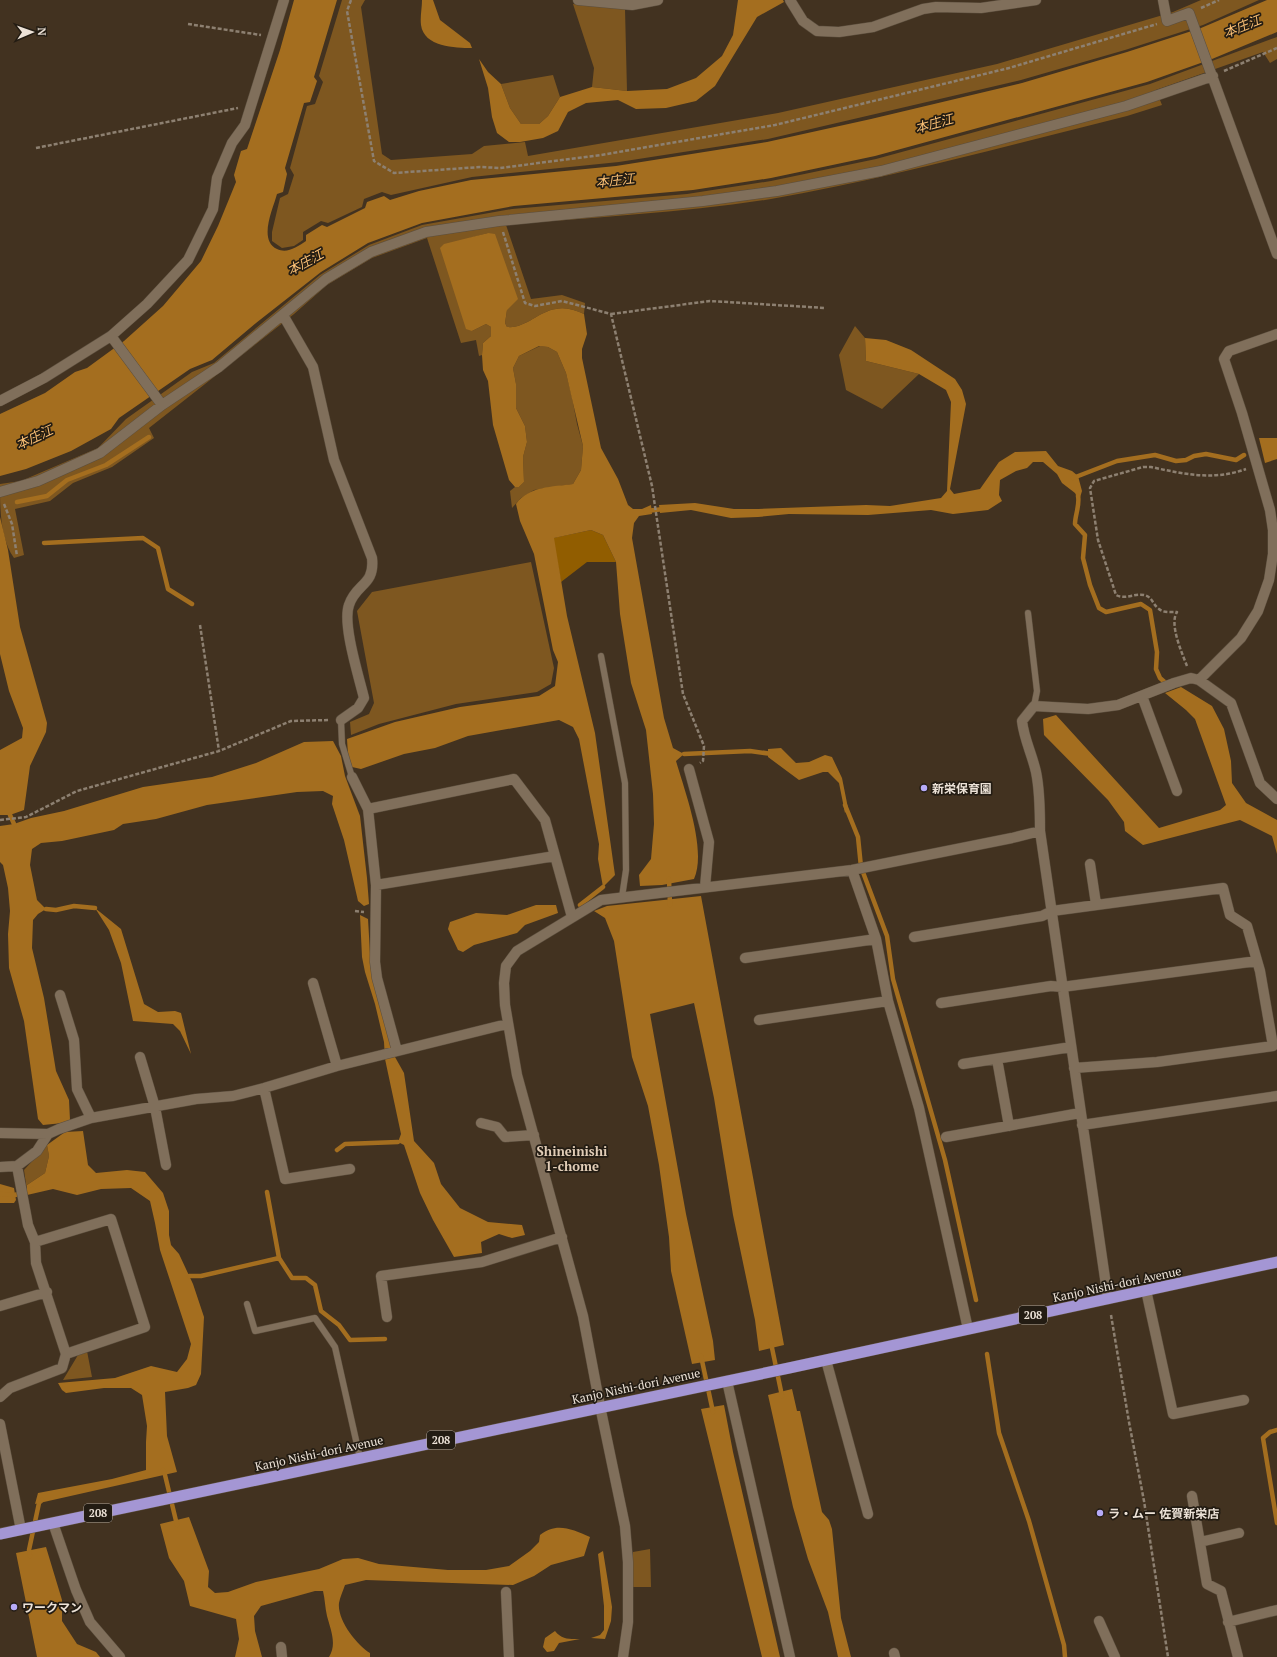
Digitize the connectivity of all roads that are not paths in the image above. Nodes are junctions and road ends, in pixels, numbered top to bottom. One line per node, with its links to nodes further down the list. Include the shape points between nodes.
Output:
1 (284, 0): 11 (street, via 245,125 232,142 217,178 213,209 188,260 147,304)
2 (578, 0): 3 (street, via 632,5)
3 (658, 0)
4 (1036, 0): 6 (street, via 981,8 923,9 873,27 839,32 816,31 803,21)
5 (1163, 0): 7 (street, via 1167,21 1189,13)
6 (790, 1)
7 (1213, 76): 8 (street); 9 (street, via 1126,106 881,171 778,191 499,221 426,232 371,252 326,279)
8 (1277, 254)
9 (283, 315): 13 (street, via 219,367); 20 (street, via 313,367 334,460 373,569 370,578 354,595 348,606 347,619 364,698 358,708)
10 (1277, 334): 17 (street, via 1230,351 1224,359 1270,510 1273,554 1269,580 1258,611 1241,638)
11 (111, 336): 12 (street, via 44,378); 13 (street)
12 (0, 401)
13 (162, 405): 14 (street, via 100,453)
14 (1, 495)
15 (1028, 613): 19 (lane, via 1037,691)
16 (601, 656): 32 (lane, via 625,783 626,870)
17 (1195, 679): 18 (street, via 1174,683); 24 (street, via 1231,703 1260,783)
18 (1142, 696): 19 (street, via 1118,705 1088,709); 23 (street)
19 (1034, 706): 26 (street, via 1022,721 1023,733 1036,772)
20 (341, 720): 22 (lane, via 342,744)
21 (689, 769): 31 (street, via 709,842)
22 (352, 777): 25 (street)
23 (1177, 791)
24 (1277, 799)
25 (368, 809): 27 (street, via 514,779 545,820); 30 (street)
26 (1040, 831): 29 (street); 34 (street)
27 (555, 856): 30 (street); 35 (street)
28 (1090, 864): 33 (street)
29 (852, 870): 31 (street); 37 (street)
30 (376, 885): 48 (street, via 377,978)
31 (701, 888): 32 (street)
32 (622, 897): 35 (street, via 601,900)
33 (1096, 904): 34 (street); 39 (street, via 1223,888 1230,915 1247,926)
34 (1052, 911): 36 (street, via 1042,916); 41 (street)
35 (572, 917): 46 (street, via 517,951 506,966 504,983)
36 (914, 937)
37 (876, 938): 38 (street); 43 (street)
38 (745, 958)
39 (1257, 961): 41 (street); 53 (street, via 1273,1046 1157,1062)
40 (313, 983): 52 (street)
41 (1062, 987): 44 (street, via 1051,986); 47 (street)
42 (60, 995): 58 (street, via 74,1040 77,1089)
43 (888, 1001): 45 (street); 79 (street, via 919,1108)
44 (941, 1003)
45 (759, 1020)
46 (508, 1024): 48 (street); 64 (street, via 517,1076)
47 (1071, 1047): 50 (street); 53 (street)
48 (397, 1051): 52 (street)
49 (140, 1057): 56 (street)
50 (997, 1059): 51 (street); 61 (street)
51 (963, 1064)
52 (337, 1066): 54 (street)
53 (1074, 1068): 57 (street)
54 (264, 1088): 56 (street, via 233,1096 196,1099); 69 (street, via 285,1178)
55 (1277, 1096): 60 (street)
56 (155, 1107): 58 (street); 66 (street)
57 (1080, 1113): 60 (street); 61 (street)
58 (91, 1118): 63 (street)
59 (481, 1122): 64 (street, via 497,1127 506,1137)
60 (1082, 1125): 75 (street)
61 (1009, 1126): 65 (street)
62 (0, 1133): 63 (street)
63 (48, 1134): 67 (street, via 37,1151)
64 (534, 1135): 70 (street)
65 (946, 1137)
66 (166, 1165)
67 (17, 1166): 68 (street); 71 (street, via 28,1225)
68 (0, 1167)
69 (350, 1169)
70 (562, 1237): 78 (street, via 482,1262 381,1276); 85 (street, via 584,1316)
71 (35, 1242): 74 (street, via 36,1263); 80 (street, via 111,1219 145,1327)
72 (1277, 1262): 73 (highway, Kanjo Nishi-dori Avenue / 208)
73 (1146, 1290): 75 (highway, Kanjo Nishi-dori Avenue / 208); 84 (street, via 1173,1414)
74 (47, 1292): 77 (street); 80 (street)
75 (1108, 1299): 79 (highway, Kanjo Nishi-dori Avenue / 208)
76 (247, 1304): 87 (lane, via 255,1331 315,1318 335,1347)
77 (0, 1306)
78 (387, 1317)
79 (968, 1330): 81 (highway, Kanjo Nishi-dori Avenue / 208)
80 (66, 1354): 83 (street, via 62,1368 10,1388)
81 (826, 1360): 82 (highway, Kanjo Nishi-dori Avenue / 208); 89 (street)
82 (723, 1381): 85 (highway, Kanjo Nishi-dori Avenue / 208); 102 (street)
83 (0, 1397)
84 (1244, 1400)
85 (600, 1406): 87 (highway, Kanjo Nishi-dori Avenue / 208); 101 (street, via 625,1526 628,1622)
86 (0, 1424): 91 (street)
87 (360, 1458): 90 (highway, Kanjo Nishi-dori Avenue / 208)
88 (1192, 1496): 94 (street)
89 (868, 1514)
90 (48, 1524): 91 (highway, Kanjo Nishi-dori Avenue / 208); 99 (street, via 90,1622)
91 (23, 1529): 93 (highway, Kanjo Nishi-dori Avenue / 208)
92 (1239, 1533): 94 (street)
93 (0, 1534)
94 (1200, 1542): 98 (street, via 1207,1584 1221,1591)
95 (506, 1592): 100 (street)
96 (1277, 1610): 98 (street)
97 (1099, 1621): 103 (street)
98 (1228, 1622): 104 (street)
99 (120, 1657)
100 (509, 1657)
101 (623, 1657)
102 (790, 1657)
103 (1115, 1657)
104 (1238, 1657)

